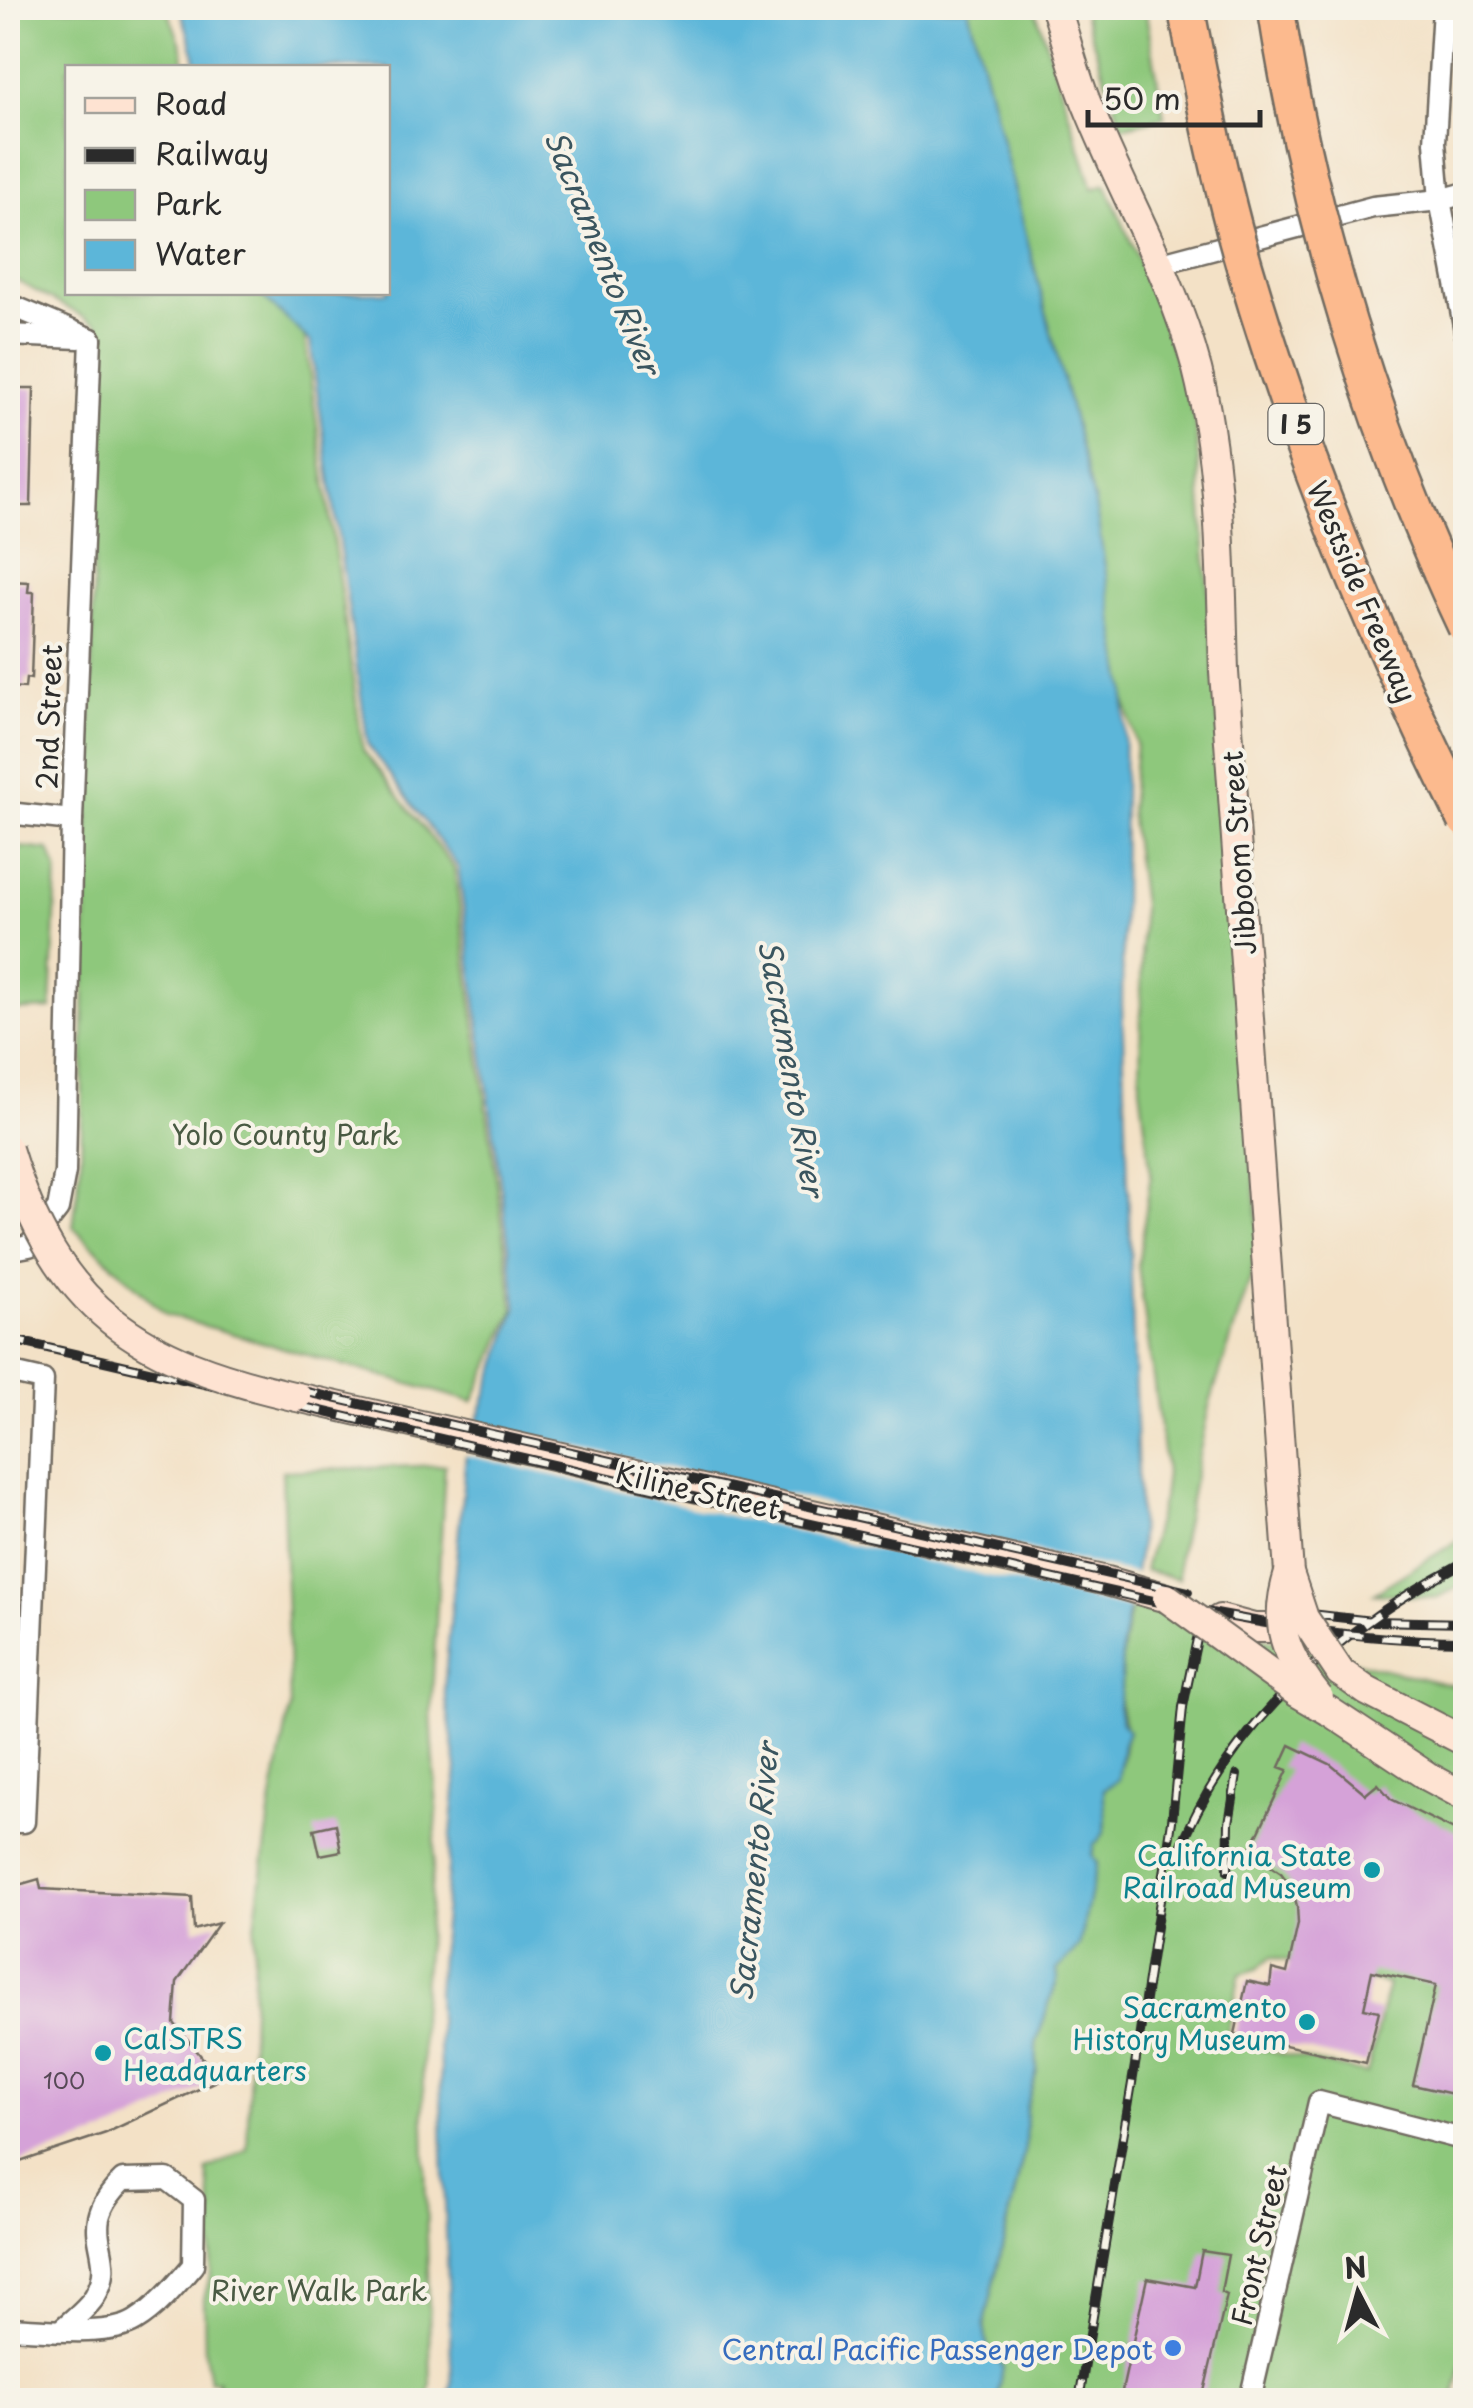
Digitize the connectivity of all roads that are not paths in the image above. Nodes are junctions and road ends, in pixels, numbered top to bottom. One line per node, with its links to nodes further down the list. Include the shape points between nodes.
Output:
1 (1056, 8): 7 (main road, Jibboom Street, via 1088,108)
2 (1186, 8): 15 (highway, Westside Freeway / I 5, bridge, via 1228,203 1278,376 1342,551)
3 (1276, 8): 12 (highway, bridge, via 1339,288 1406,487)
4 (1443, 8): 6 (street, via 1435,142)
5 (1466, 193): 6 (street)
6 (1440, 200): 7 (street, via 1374,208); 10 (street)
7 (1158, 264): 19 (main road, Jibboom Street, via 1196,366 1210,426)
8 (8, 304): 11 (street)
9 (8, 335): 11 (street)
10 (1466, 336)
11 (90, 338): 14 (street, 2nd Street)
12 (1466, 627)
13 (8, 813): 14 (street)
14 (72, 820): 17 (street, 2nd Street, via 65,1172 58,1210 29,1246)
15 (1466, 820)
16 (8, 1149): 20 (main road, Kiline Street, bridge, via 35,1225 77,1287 136,1338 190,1368)
17 (8, 1250)
18 (8, 1372): 26 (street, via 43,1380)
19 (1289, 1573): 21 (main road, Jibboom Street, bridge); 22 (main road, bridge, via 1304,1618)
20 (1167, 1598): 21 (main road, Kiline Street, bridge, via 1233,1624); 23 (main road, bridge)
21 (1281, 1628): 22 (main road, bridge); 23 (main road, bridge, via 1301,1674)
22 (1340, 1672): 24 (main road)
23 (1330, 1711): 25 (main road)
24 (1466, 1742)
25 (1466, 1797)
26 (16, 1822)
27 (1466, 2140): 30 (street, Front Street, via 1319,2102)
28 (8, 2328): 29 (street)
29 (62, 2330): 29 (street, via 132,2323 165,2297 193,2265 194,2200 167,2179 124,2180 106,2198 96,2224 104,2270 95,2297)
30 (1250, 2400)

